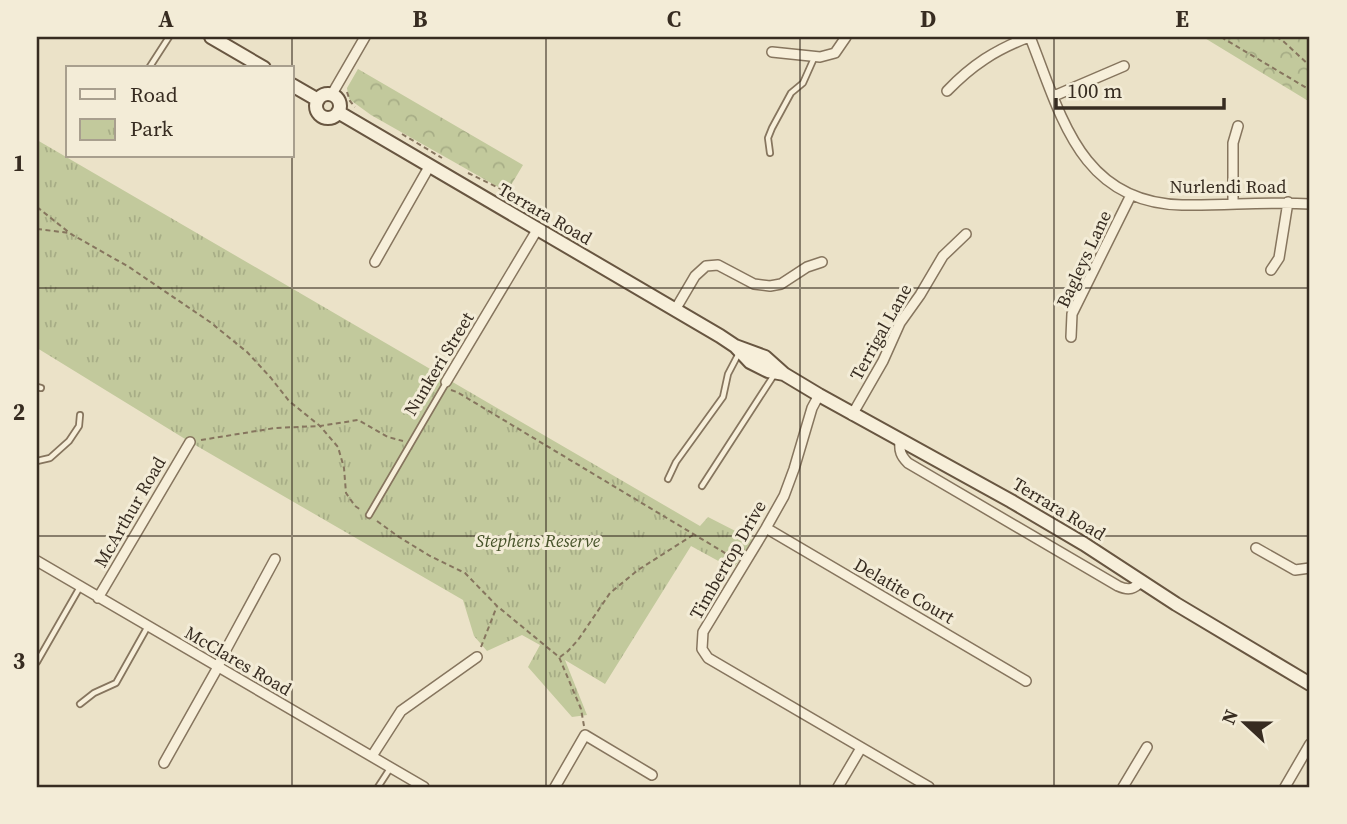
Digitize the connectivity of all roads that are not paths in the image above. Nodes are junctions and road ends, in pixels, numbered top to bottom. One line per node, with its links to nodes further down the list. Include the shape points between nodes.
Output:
1 (169, 37): 8 (lane)
2 (365, 37): 13 (street)
3 (846, 37): 7 (street, via 835,53)
4 (1029, 37): 12 (street, via 985,57); 14 (street, Nurlendi Road)
5 (219, 39): 9 (main road)
6 (772, 52): 7 (street)
7 (814, 56): 18 (lane, via 803,83 791,93 772,128)
8 (150, 66)
9 (261, 66)
10 (1124, 66): 14 (street)
11 (294, 86): 15 (main road)
12 (947, 91)
13 (332, 94): 15 (main road); 16 (main road, via 339,102)
14 (1054, 96): 20 (street, Nurlendi Road, via 1085,159 1113,186)
15 (318, 100): 16 (main road, via 321,115 331,117)
16 (338, 112): 19 (main road, Terrara Road)
17 (1238, 126): 22 (street, via 1233,143)
18 (770, 153)
19 (429, 167): 24 (main road, Terrara Road); 26 (street)
20 (1131, 195): 22 (street, Nurlendi Road, via 1182,205); 30 (street, Bagleys Lane, via 1072,314)
21 (1288, 202): 22 (street, Nurlendi Road); 23 (street, Nurlendi Road); 28 (street, via 1279,258)
22 (1233, 203)
23 (1310, 204)
24 (537, 230): 29 (main road, Terrara Road); 33 (street, Nunkeri Street)
25 (965, 234): 36 (street, Terrigal Lane, via 943,256 900,323)
26 (375, 262)
27 (822, 262): 29 (street, via 770,286 754,284 718,265 706,266)
28 (1271, 270)
29 (675, 310): 31 (main road, Terrara Road)
30 (1071, 337)
31 (739, 349): 32 (main road, Terrara Road, via 765,357); 40 (lane, via 723,397)
32 (779, 372): 34 (main road, Terrara Road); 41 (lane)
33 (445, 385): 42 (lane, Nunkeri Street)
34 (819, 395): 36 (main road, Terrara Road); 43 (street, Timbertop Drive, via 784,496)
35 (80, 415): 39 (lane, via 69,441 50,458)
36 (852, 415): 37 (main road, Terrara Road)
37 (901, 441): 48 (main road, Terrara Road, via 1011,500); 48 (street, via 900,452 908,463 1118,586 1130,590)
38 (190, 442): 50 (street, McArthur Road)
39 (37, 461)
40 (667, 479)
41 (702, 486)
42 (369, 515)
43 (766, 528): 55 (street, Delatite Court); 60 (street, Timbertop Drive, via 704,632 702,649 708,657)
44 (1256, 548): 47 (street, via 1295,570)
45 (275, 559): 54 (street)
46 (37, 561): 49 (street, McClares Road)
47 (1310, 568)
48 (1142, 581): 56 (main road, Terrara Road)
49 (80, 587): 50 (street, McClares Road); 53 (lane)
50 (98, 598): 51 (street, McClares Road)
51 (148, 626): 54 (street, McClares Road); 57 (lane, via 116,683)
52 (477, 657): 61 (street, via 401,711)
53 (37, 662)
54 (218, 667): 61 (street, McClares Road); 62 (street)
55 (1026, 681)
56 (1310, 684)
57 (79, 704)
58 (1310, 744): 71 (street)
59 (1147, 747): 70 (street)
60 (861, 748): 68 (street); 69 (street, Timbertop Drive)
61 (372, 756): 63 (street, McClares Road)
62 (164, 763)
63 (391, 767): 65 (lane); 66 (street, McClares Road)
64 (652, 775): 67 (street, via 585,735)
65 (378, 787)
66 (424, 787)
67 (555, 787)
68 (838, 787)
69 (929, 787)
70 (1124, 787)
71 (1284, 787)

